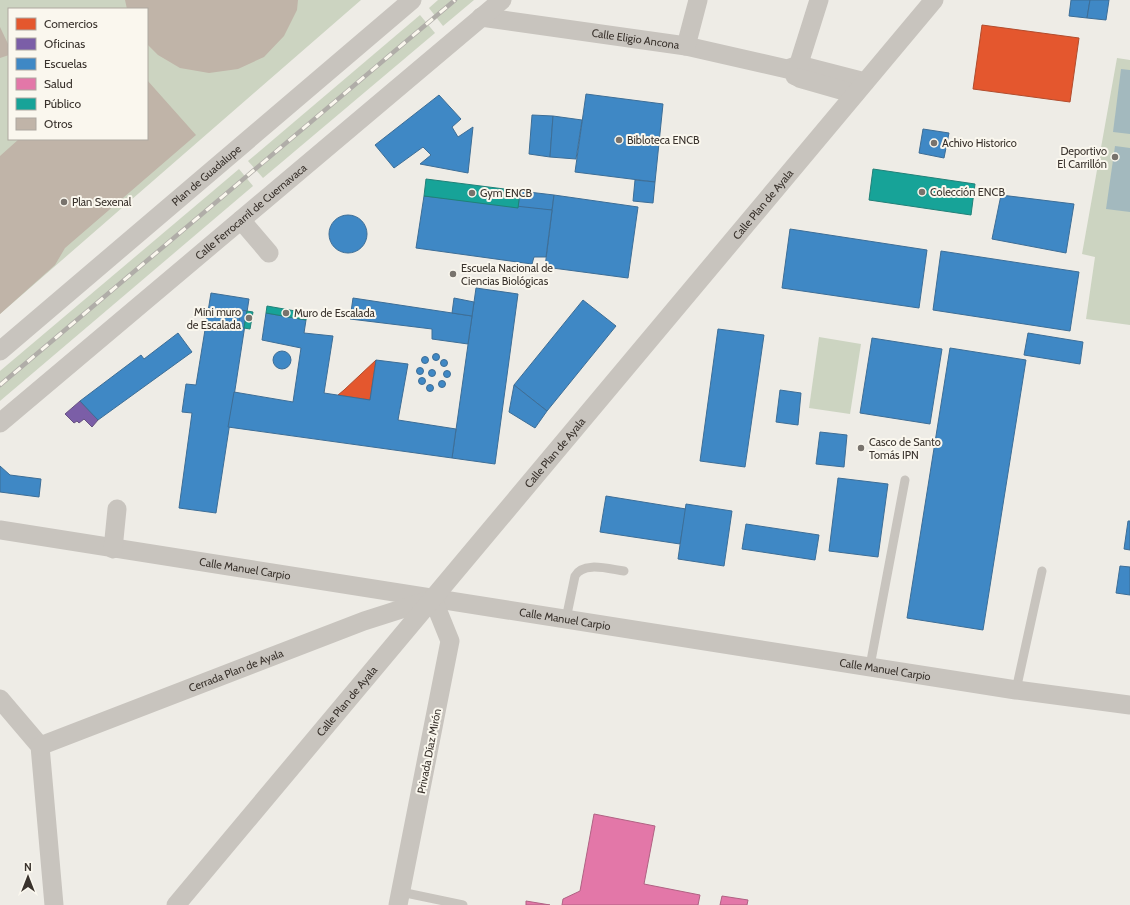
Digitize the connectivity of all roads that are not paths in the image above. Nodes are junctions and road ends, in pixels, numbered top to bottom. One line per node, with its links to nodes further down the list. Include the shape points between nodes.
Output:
1 (412, 0): 12 (street, Plan de Guadalupe)
2 (502, 0): 6 (street, Calle Ferrocarril de Cuernavaca)
3 (698, 0): 7 (street)
4 (819, 0): 8 (street)
5 (934, 0): 9 (street, Calle Plan de Ayala)
6 (481, 17): 7 (street, Calle Eligio Ancona); 10 (street, Calle Ferrocarril de Cuernavaca)
7 (686, 46): 8 (street, Calle Eligio Ancona)
8 (794, 70): 9 (street, Calle Eligio Ancona)
9 (860, 88): 20 (street, Calle Plan de Ayala)
10 (241, 220): 11 (street); 13 (street, Calle Ferrocarril de Cuernavaca)
11 (269, 253)
12 (0, 351)
13 (0, 423)
14 (905, 480): 22 (lane)
15 (117, 509): 17 (street)
16 (0, 530): 17 (street, Calle Manuel Carpio)
17 (113, 549): 20 (street, Calle Manuel Carpio)
18 (624, 571): 21 (lane, via 587,567 578,571 574,576)
19 (1042, 571): 23 (lane)
20 (434, 599): 21 (street, Calle Manuel Carpio); 26 (street, Cerrada Plan de Ayala, via 364,621); 27 (street, Privada Díaz Mirón, via 450,641); 30 (street, Calle Plan de Ayala)
21 (566, 619): 22 (street, Calle Manuel Carpio)
22 (870, 666): 23 (street, Calle Manuel Carpio)
23 (1016, 690): 25 (street, Calle Manuel Carpio)
24 (0, 699): 26 (street)
25 (1130, 705)
26 (40, 746): 29 (street)
27 (400, 899): 28 (lane)
28 (446, 903): 31 (lane)
29 (54, 905)
30 (176, 905)
31 (463, 905)

